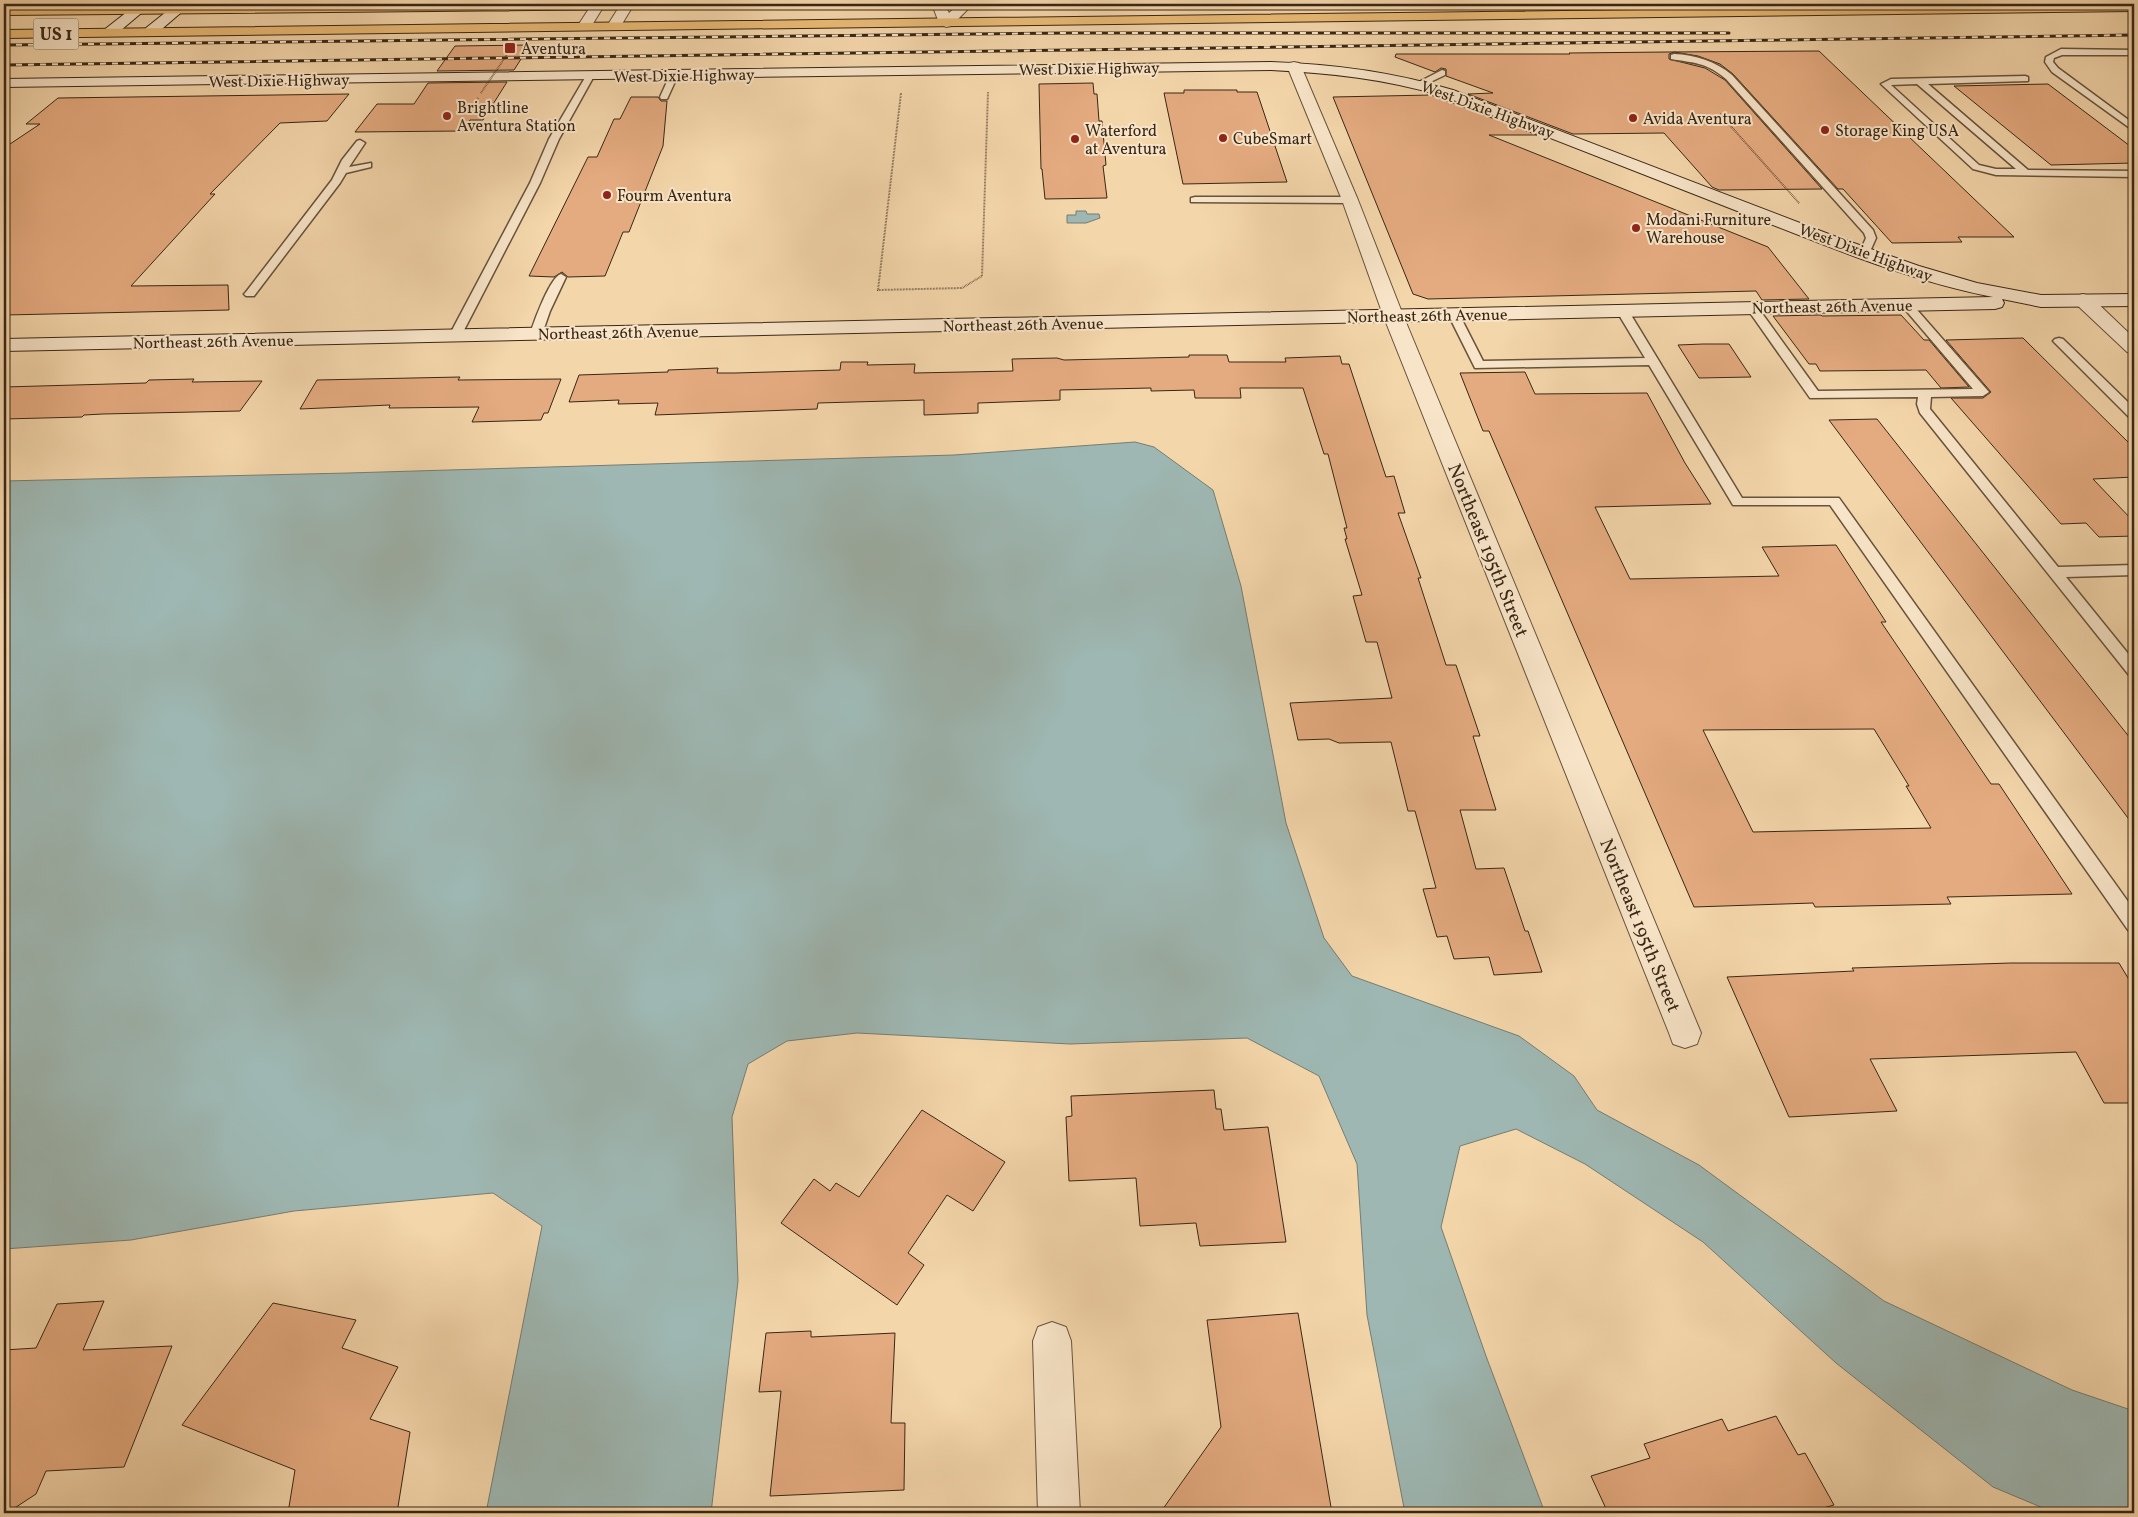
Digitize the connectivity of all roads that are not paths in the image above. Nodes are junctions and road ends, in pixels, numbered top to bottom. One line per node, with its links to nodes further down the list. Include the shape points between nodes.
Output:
1 (626, 4): 2 (main road, US 1); 7 (main road, US 1); 16 (street)
2 (750, 4)
3 (938, 4): 15 (street)
4 (966, 4): 15 (street)
5 (1707, 4): 14 (main road, via 1612,5)
6 (535, 5): 7 (main road, US 1); 9 (main road, US 1)
7 (597, 5): 17 (street)
8 (141, 7): 9 (main road, US 1); 13 (main road, US 1); 19 (street)
9 (181, 7): 18 (street)
10 (2134, 7): 14 (main road, US 1)
11 (1480, 9): 12 (main road, US 1); 14 (main road, US 1)
12 (1438, 10): 15 (main road, US 1)
13 (4, 11)
14 (1561, 13)
15 (946, 23): 16 (main road, US 1)
16 (614, 26): 17 (main road, US 1)
17 (584, 27): 18 (main road, US 1)
18 (151, 31): 19 (main road, US 1)
19 (109, 33): 20 (main road, US 1)
20 (4, 34)
21 (2134, 52): 32 (lane, via 2061,52 2050,57 2048,62)
22 (1674, 57): 40 (lane, via 1704,61 1729,77 1869,232 1871,238)
23 (1294, 66): 25 (street, West Dixie Highway); 30 (street, West Dixie Highway); 39 (street, Northeast 195th Street)
24 (1442, 72): 30 (lane)
25 (674, 75): 26 (street, West Dixie Highway); 31 (lane)
26 (590, 76): 29 (street, West Dixie Highway); 52 (lane, via 554,139 536,183)
27 (2025, 79): 28 (lane)
28 (1919, 81): 36 (lane); 36 (lane, via 1885,84 1976,167 1996,172)
29 (4, 83)
30 (1419, 84): 40 (street, West Dixie Highway)
31 (664, 97)
32 (2134, 128)
33 (360, 143): 35 (lane)
34 (368, 165): 35 (lane)
35 (342, 171): 42 (lane)
36 (2026, 172): 37 (lane)
37 (2134, 174)
38 (1195, 200): 39 (lane)
39 (1350, 200): 50 (street, Northeast 195th Street)
40 (1864, 254): 45 (street, West Dixie Highway, via 1964,285)
41 (561, 277): 51 (lane)
42 (250, 294)
43 (2083, 300): 44 (street, West Dixie Highway); 45 (street, West Dixie Highway); 55 (street)
44 (2134, 300)
45 (2041, 301): 46 (street, Northeast 26th Avenue)
46 (1906, 305): 47 (street, Northeast 26th Avenue); 57 (lane, via 1983,392)
47 (1752, 307): 48 (street, Northeast 26th Avenue); 57 (lane, via 1814,395)
48 (1622, 310): 49 (street, Northeast 26th Avenue); 56 (lane)
49 (1454, 314): 50 (street, Northeast 26th Avenue); 56 (lane, via 1478,365)
50 (1394, 316): 51 (street, Northeast 26th Avenue); 63 (street, Northeast 195th Street)
51 (536, 334): 52 (street, Northeast 26th Avenue)
52 (455, 336): 54 (street, Northeast 26th Avenue)
53 (2059, 341): 58 (lane)
54 (4, 345)
55 (2134, 348)
56 (1652, 361): 62 (lane, via 1738,502 1834,501)
57 (1925, 394): 60 (lane, via 1922,404 1929,416)
58 (2134, 415)
59 (2134, 570): 60 (lane)
60 (2054, 572): 61 (lane)
61 (2134, 671)
62 (2134, 924)
63 (1685, 1033)
64 (1052, 1341): 65 (street)
65 (1059, 1513)

